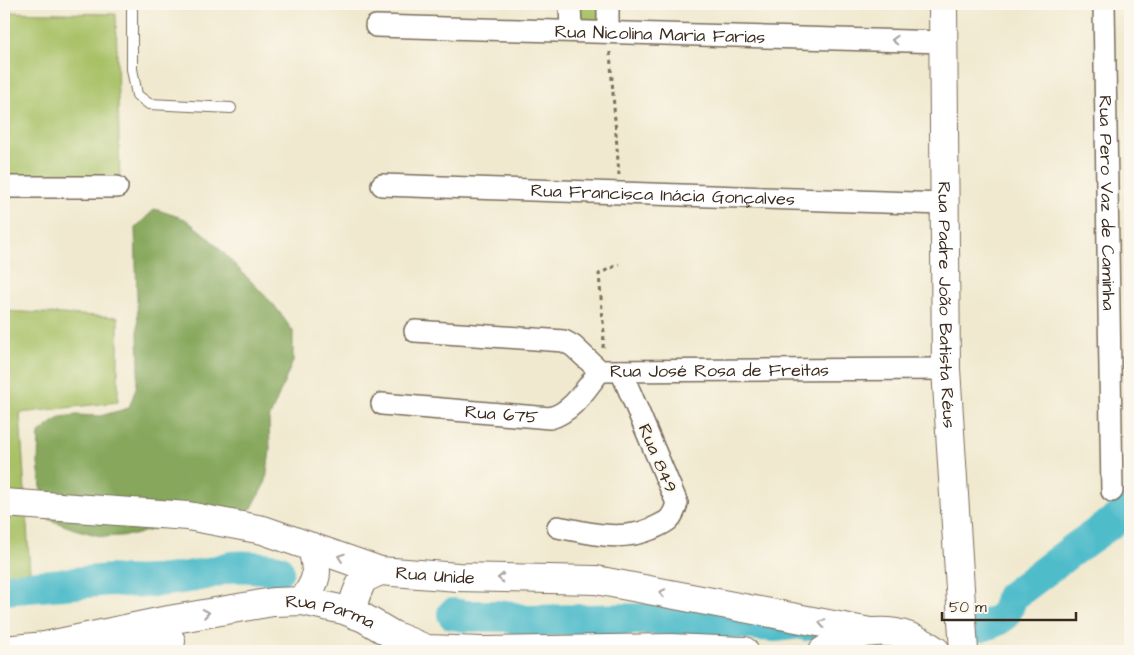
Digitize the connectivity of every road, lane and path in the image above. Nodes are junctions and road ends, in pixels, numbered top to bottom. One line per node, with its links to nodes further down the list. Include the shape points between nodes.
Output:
1 (132, 4): 10 (lane, via 132,70 137,95 149,104)
2 (570, 4): 7 (street)
3 (608, 4): 8 (street)
4 (943, 4): 9 (main road, Rua Padre João Batista Réus)
5 (1104, 4): 22 (street, Rua Pero Vaz de Caminha, via 1112,490)
6 (376, 26): 7 (street, Rua Nicolina Maria Farias)
7 (571, 31): 8 (street, Rua Nicolina Maria Farias)
8 (608, 32): 9 (street, Rua Nicolina Maria Farias, one-way to 8); 14 (path)
9 (944, 42): 15 (main road, Rua Padre João Batista Réus)
10 (231, 108)
11 (382, 185): 14 (street, Rua Francisca Inácia Gonçalves)
12 (4, 187): 13 (street)
13 (117, 187)
14 (620, 193): 15 (street, Rua Francisca Inácia Gonçalves)
15 (944, 204): 18 (main road, Rua Padre João Batista Réus)
16 (619, 264): 19 (path, via 599,274 604,333)
17 (415, 332): 19 (street, Rua José Rosa de Freitas, via 564,342 574,346)
18 (946, 369): 20 (street, Rua José Rosa de Freitas); 28 (main road, Rua Padre João Batista Réus)
19 (600, 370): 20 (street, Rua José Rosa de Freitas); 21 (street, Rua 675, via 571,406 550,418)
20 (621, 371): 24 (street, Rua 849, via 677,503 674,515 667,522 639,534 624,536)
21 (382, 404)
22 (1130, 479)
23 (4, 503): 25 (main road, Rua Unide, via 188,516 263,530)
24 (558, 527)
25 (312, 547): 26 (main road, Rua Unide, one-way to 25); 27 (main road, via 315,582)
26 (380, 570): 29 (main road, via 363,579 354,602); 30 (main road, Rua Unide, one-way to 26, via 596,580 458,577)
27 (303, 601): 29 (main road, Rua Parma); 31 (main road, Rua Parma, one-way to 27, via 273,602)
28 (961, 605): 32 (main road); 38 (main road, Rua Padre João Batista Réus)
29 (356, 615): 35 (main road, Rua Parma, via 427,649)
30 (870, 632): 32 (main road, via 900,634); 37 (main road, via 838,642)
31 (170, 638): 33 (main road, Rua Parma)
32 (932, 648)
33 (6, 650)
34 (670, 650): 35 (main road, Rua Parma); 36 (main road, Rua Parma)
35 (482, 651)
36 (744, 651)
37 (823, 651)
38 (964, 651)

